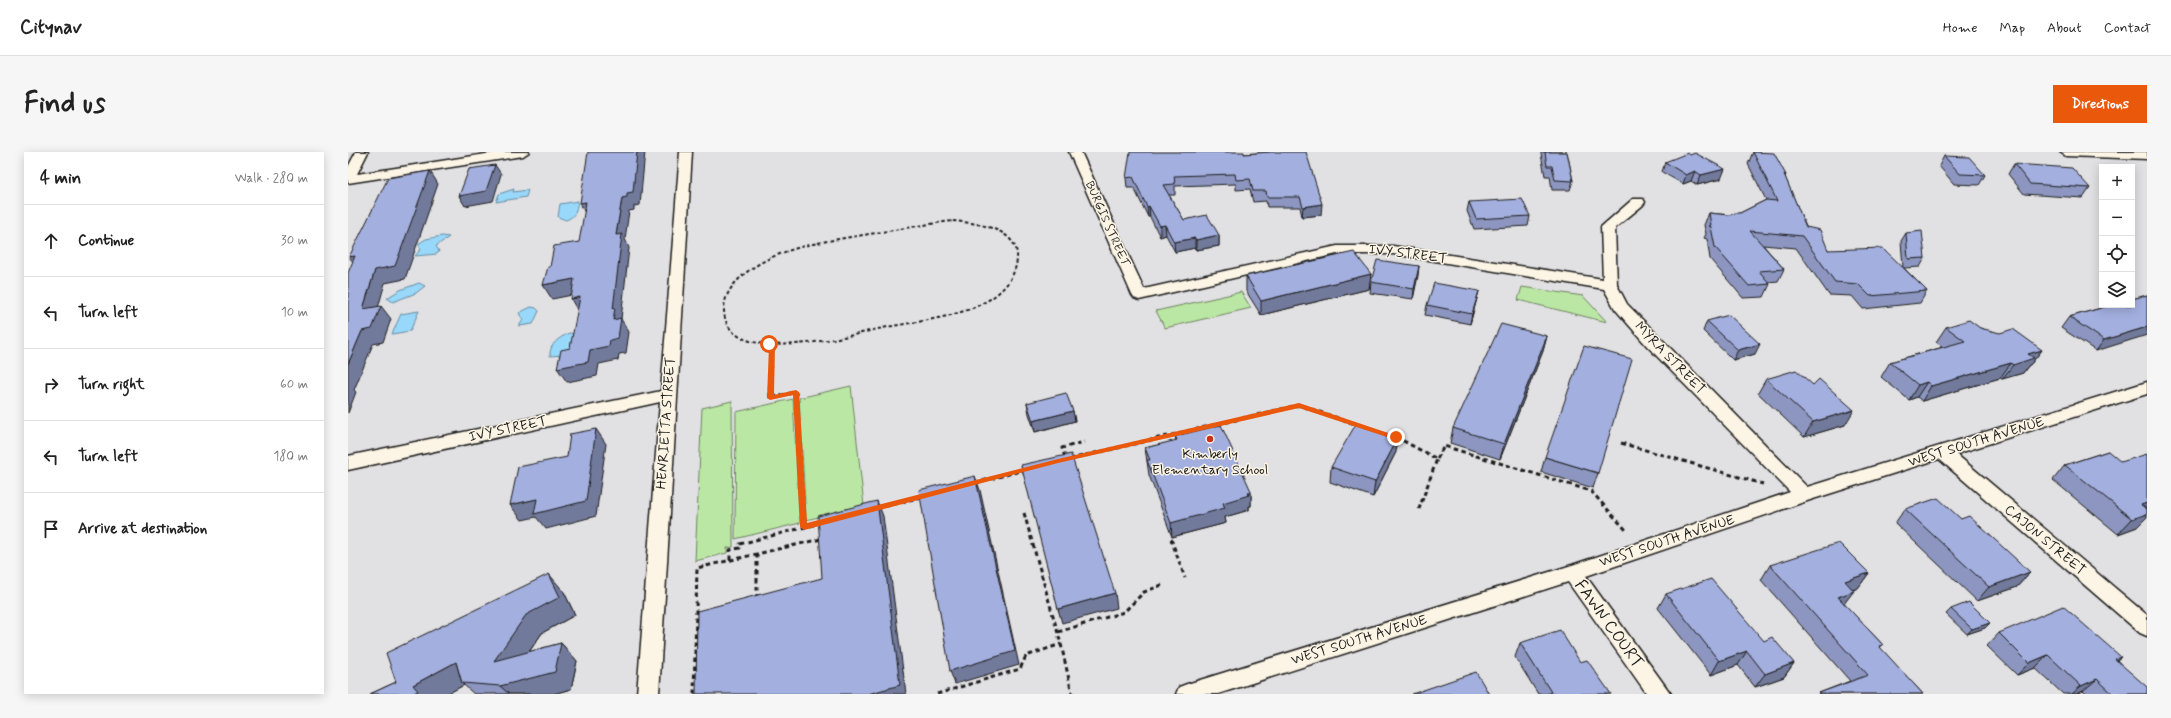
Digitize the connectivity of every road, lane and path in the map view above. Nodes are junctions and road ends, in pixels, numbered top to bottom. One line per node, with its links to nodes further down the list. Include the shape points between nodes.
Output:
1 (362, 152): 8 (street)
2 (523, 152): 8 (street)
3 (686, 152): 14 (street, HENRIETTA STREET)
4 (1075, 152): 11 (street, BURGIS STREET)
5 (2066, 152): 6 (street)
6 (2078, 152): 7 (street)
7 (2147, 155)
8 (348, 179)
9 (1638, 202): 10 (street, MYRA STREET, via 1608,227)
10 (1610, 285): 11 (street, IVY STREET, via 1367,248 1337,250); 28 (street, MYRA STREET, via 1620,306 1652,342)
11 (1138, 295)
12 (772, 344): 12 (path, via 740,335 724,318 723,306 727,294 738,280 774,256 801,247 952,221 991,228 1015,247 1017,260 1010,280 992,297 978,305 951,314 806,343); 33 (path, via 770,398 796,392)
13 (2147, 388): 19 (street, WEST SOUTH AVENUE)
14 (668, 395): 23 (street, IVY STREET); 47 (street, HENRIETTA STREET)
15 (1366, 428): 20 (path, via 1299,406)
16 (1389, 435): 21 (path)
17 (1084, 442): 20 (path, via 1062,448)
18 (1621, 442): 26 (path)
19 (1943, 453): 28 (street, WEST SOUTH AVENUE); 43 (street, CAJON STREET)
20 (1066, 459): 22 (path)
21 (1437, 459): 30 (path); 34 (path, via 1444,446 1591,491)
22 (1058, 461)
23 (348, 463)
24 (1028, 469): 25 (path)
25 (974, 483)
26 (1763, 484)
27 (927, 495): 29 (path)
28 (1804, 495): 39 (street, WEST SOUTH AVENUE)
29 (873, 509)
30 (1419, 509)
31 (1024, 512): 44 (path)
32 (827, 521): 33 (path)
33 (804, 527): 38 (path, via 740,544 740,548 730,550)
34 (1626, 530)
35 (1171, 539): 40 (path)
36 (822, 545): 37 (path, via 821,538)
37 (757, 554): 38 (path); 42 (path)
38 (730, 560): 48 (path, via 697,568)
39 (1572, 573): 50 (street, WEST SOUTH AVENUE); 51 (street, FAWN COURT)
40 (1185, 578)
41 (1162, 585): 44 (path, via 1144,592 1124,612)
42 (757, 599)
43 (2147, 627)
44 (1058, 632): 45 (path)
45 (1061, 644): 46 (path); 49 (path, via 1026,656 1020,669)
46 (1072, 693)
47 (648, 694)
48 (694, 694)
49 (937, 694)
50 (1187, 694)
51 (1660, 694)

